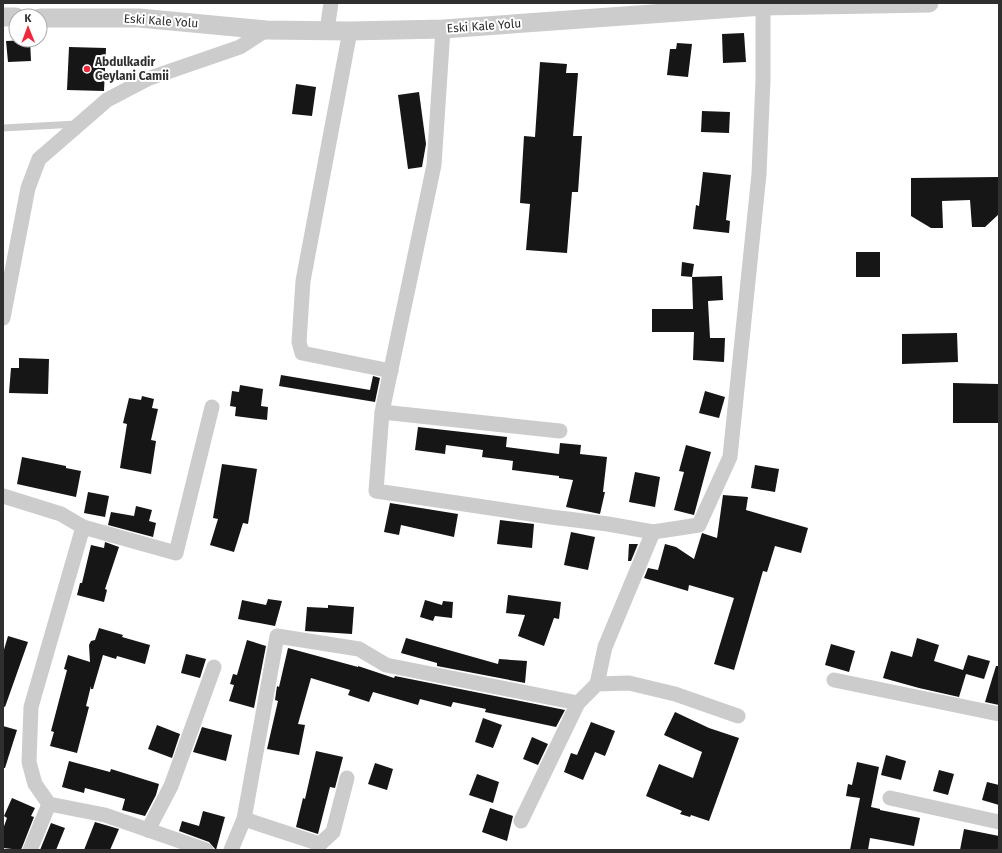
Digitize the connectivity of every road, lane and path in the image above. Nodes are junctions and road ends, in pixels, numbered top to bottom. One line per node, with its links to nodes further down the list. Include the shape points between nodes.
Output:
1 (331, 3): 7 (street)
2 (929, 3): 3 (street, Eski Kale Yolu)
3 (763, 6): 5 (street, Eski Kale Yolu); 18 (street, via 759,174 730,457 699,525)
4 (48, 18): 6 (street, Eski Kale Yolu, via 139,18)
5 (443, 29): 8 (street, Eski Kale Yolu); 12 (street, via 434,165)
6 (266, 30): 7 (street, Eski Kale Yolu); 9 (street, via 240,47 147,79 107,100)
7 (327, 30): 8 (street, Eski Kale Yolu)
8 (350, 31): 12 (street, via 303,281 299,342 302,353)
9 (77, 124): 10 (lane); 11 (street, via 39,159 36,166 28,188)
10 (3, 128)
11 (3, 318)
12 (391, 371): 14 (street)
13 (212, 407): 17 (street, via 176,552)
14 (382, 412): 15 (street); 18 (street, via 376,491)
15 (560, 431)
16 (3, 496): 17 (street, via 61,514)
17 (83, 527): 27 (street, via 31,708 29,762 36,784)
18 (653, 532): 21 (street, via 605,647)
19 (214, 667): 31 (street, via 171,786)
20 (834, 680): 23 (street)
21 (597, 684): 22 (street); 24 (street, via 629,683 675,694)
22 (578, 703): 28 (street, via 386,665 359,649 277,636); 29 (street)
23 (999, 714)
24 (738, 716)
25 (347, 778): 28 (street, via 333,832 320,844)
26 (890, 798): 30 (street)
27 (49, 804): 31 (street, via 105,815); 32 (street)
28 (244, 819): 34 (street)
29 (521, 821)
30 (999, 822)
31 (148, 830): 33 (street)
32 (30, 850)
33 (206, 850)
34 (232, 850)

